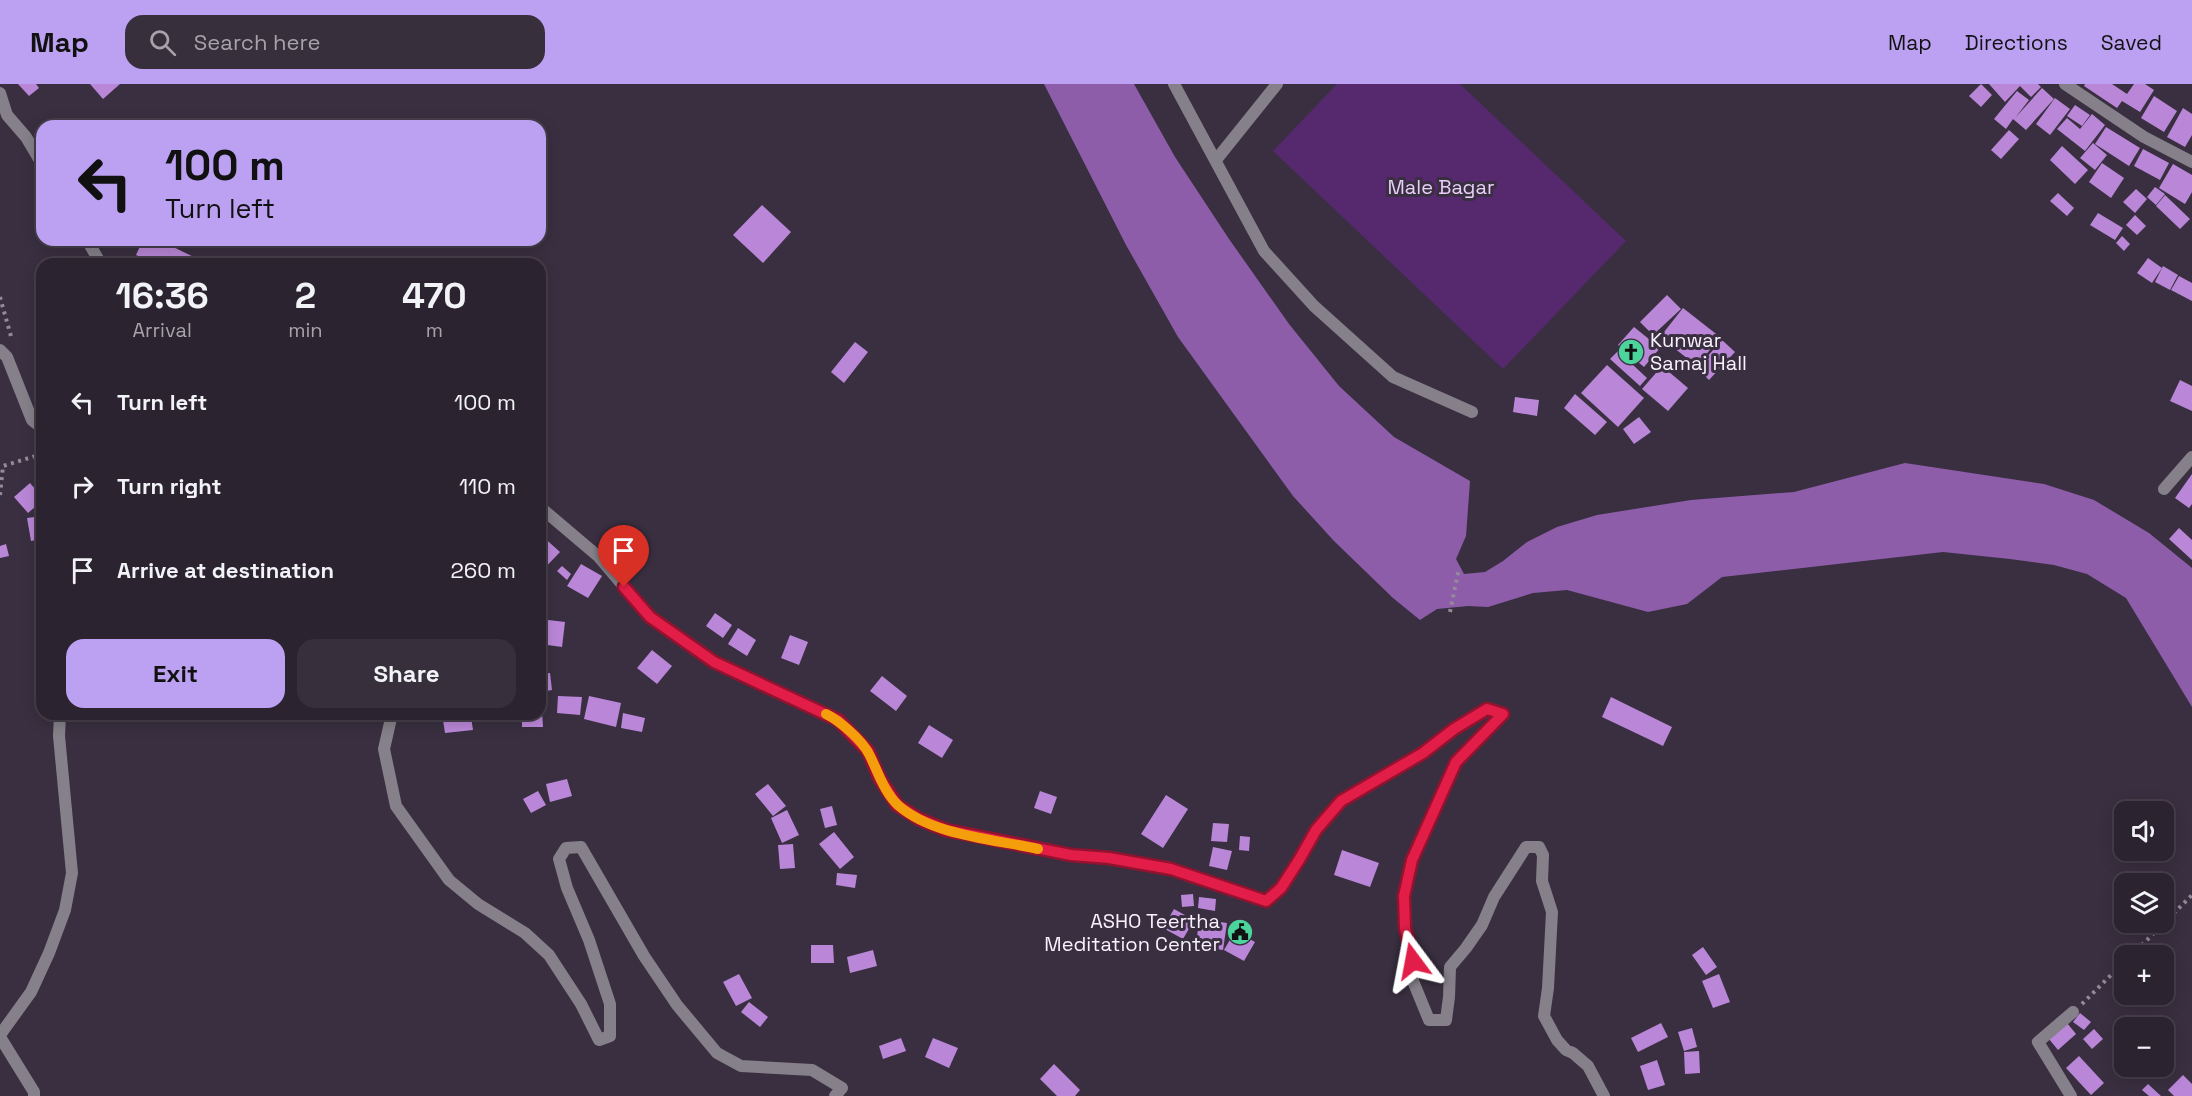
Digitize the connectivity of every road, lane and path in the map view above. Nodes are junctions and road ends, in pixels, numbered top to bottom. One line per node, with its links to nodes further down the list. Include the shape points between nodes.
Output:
1 (1174, 84): 6 (street)
2 (1277, 84): 6 (street)
3 (2065, 84): 7 (street, via 2144,137)
4 (0, 93): 5 (street, via 7,115)
5 (36, 154)
6 (1216, 160): 9 (street, via 1264,251 1314,306 1394,376)
7 (2192, 162)
8 (0, 350): 10 (street)
9 (1472, 412)
10 (36, 423)
11 (36, 456): 14 (path, via 3,466)
12 (2192, 457): 13 (street)
13 (2164, 489)
14 (0, 495)
15 (546, 512): 27 (street, via 599,557 650,617 714,662 838,720 868,751 897,805 919,819 946,830 1071,855 1171,869 1266,901 1281,888 1316,830 1341,801 1423,753 1487,709 1503,714 1456,762 1412,860 1404,896 1413,981 1429,1020 1446,1020 1450,967 1482,925 1494,897 1526,846 1539,847 1543,855 1542,881 1552,912 1544,1016 1557,1041 1588,1066)
16 (1459, 568): 17 (path)
17 (1450, 612)
18 (60, 720): 24 (street, via 72,873 65,910 49,953 31,992)
19 (391, 720): 26 (street, via 384,749 396,806 449,880 478,904 525,933 549,956 599,1040 610,1036 610,1004 567,888 559,859 566,848 581,847 644,956 677,1005 717,1053 741,1066 812,1070 842,1088)
20 (2192, 895): 21 (path)
21 (2142, 945)
22 (2114, 972): 23 (path)
23 (2073, 1012): 28 (street, via 2038,1042)
24 (0, 1036): 25 (street)
25 (33, 1096)
26 (835, 1096)
27 (1604, 1096)
28 (2071, 1096)

